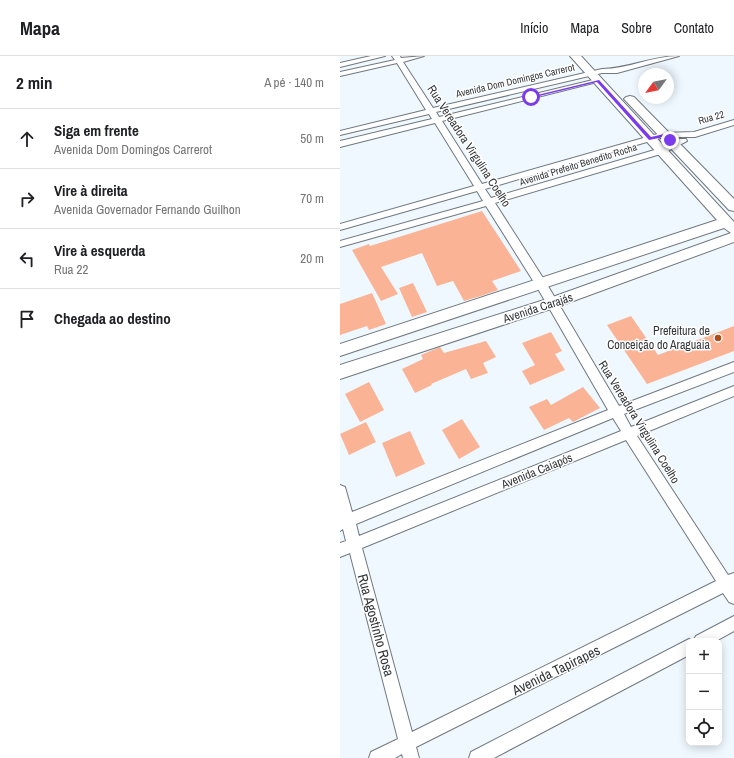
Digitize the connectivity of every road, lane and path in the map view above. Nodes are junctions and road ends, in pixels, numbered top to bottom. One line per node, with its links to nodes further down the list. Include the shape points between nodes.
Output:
1 (381, 56): 7 (street)
2 (420, 56): 6 (street)
3 (575, 56): 9 (street)
4 (588, 56): 9 (street)
5 (675, 56): 9 (street)
6 (397, 58): 8 (street); 10 (street, Rua Vereadora Virgulina Coelho)
7 (340, 65)
8 (340, 74)
9 (603, 75): 10 (street, Avenida Dom Domingos Carrerot); 11 (street, Avenida Dom Domingos Carrerot); 15 (street); 16 (street)
10 (431, 111): 11 (street, Rua Vereadora Virgulina Coelho); 13 (street, Avenida Dom Domingos Carrerot)
11 (437, 122): 17 (street, Avenida Dom Domingos Carrerot); 20 (street, Rua Vereadora Virgulina Coelho)
12 (734, 122): 14 (street, Rua 22)
13 (340, 133)
14 (695, 134): 15 (street, Rua 22); 18 (street, Rua 22)
15 (664, 135): 16 (street, Rua 22); 18 (street)
16 (650, 139): 19 (street); 20 (street, Avenida Prefeito Benedito Rocha)
17 (340, 144)
18 (676, 145): 19 (street, Rua 22); 22 (street)
19 (661, 151): 21 (street, Avenida Prefeito Benedito Rocha); 23 (street)
20 (480, 188): 21 (street, Rua Vereadora Virgulina Coelho); 24 (street, Avenida Prefeito Benedito Rocha)
21 (489, 201): 26 (street, Avenida Prefeito Benedito Rocha); 27 (street, Rua Vereadora Virgulina Coelho)
22 (734, 206)
23 (731, 224): 27 (street, Avenida Carajás)
24 (340, 227)
25 (734, 237): 28 (street, Avenida Carajás)
26 (340, 244)
27 (541, 284): 28 (street, Rua Vereadora Virgulina Coelho); 29 (street, Avenida Carajás)
28 (552, 304): 31 (street, Avenida Carajás); 33 (street, Rua Vereadora Virgulina Coelho)
29 (340, 350)
30 (734, 367): 33 (street, Avenida Caiapós)
31 (340, 372)
32 (734, 391): 34 (street, Avenida Caiapós)
33 (616, 412): 34 (street, Rua Vereadora Virgulina Coelho); 36 (street, Avenida Caiapós)
34 (629, 434): 37 (street, Avenida Caiapós); 39 (street, Rua Vereadora Virgulina Coelho)
35 (340, 491): 36 (street, Rua Agostinho Rosa)
36 (345, 523): 37 (street, Rua Agostinho Rosa)
37 (354, 544): 38 (street, Avenida Caiapós); 43 (street, Rua Agostinho Rosa)
38 (340, 550)
39 (731, 587): 43 (street, Avenida Tapirapes)
40 (734, 623): 41 (street)
41 (706, 638)
42 (686, 649): 46 (street)
43 (408, 742): 44 (street, Avenida Tapirapes); 45 (street, Rua Agostinho Rosa)
44 (377, 758)
45 (411, 758)
46 (476, 758)

